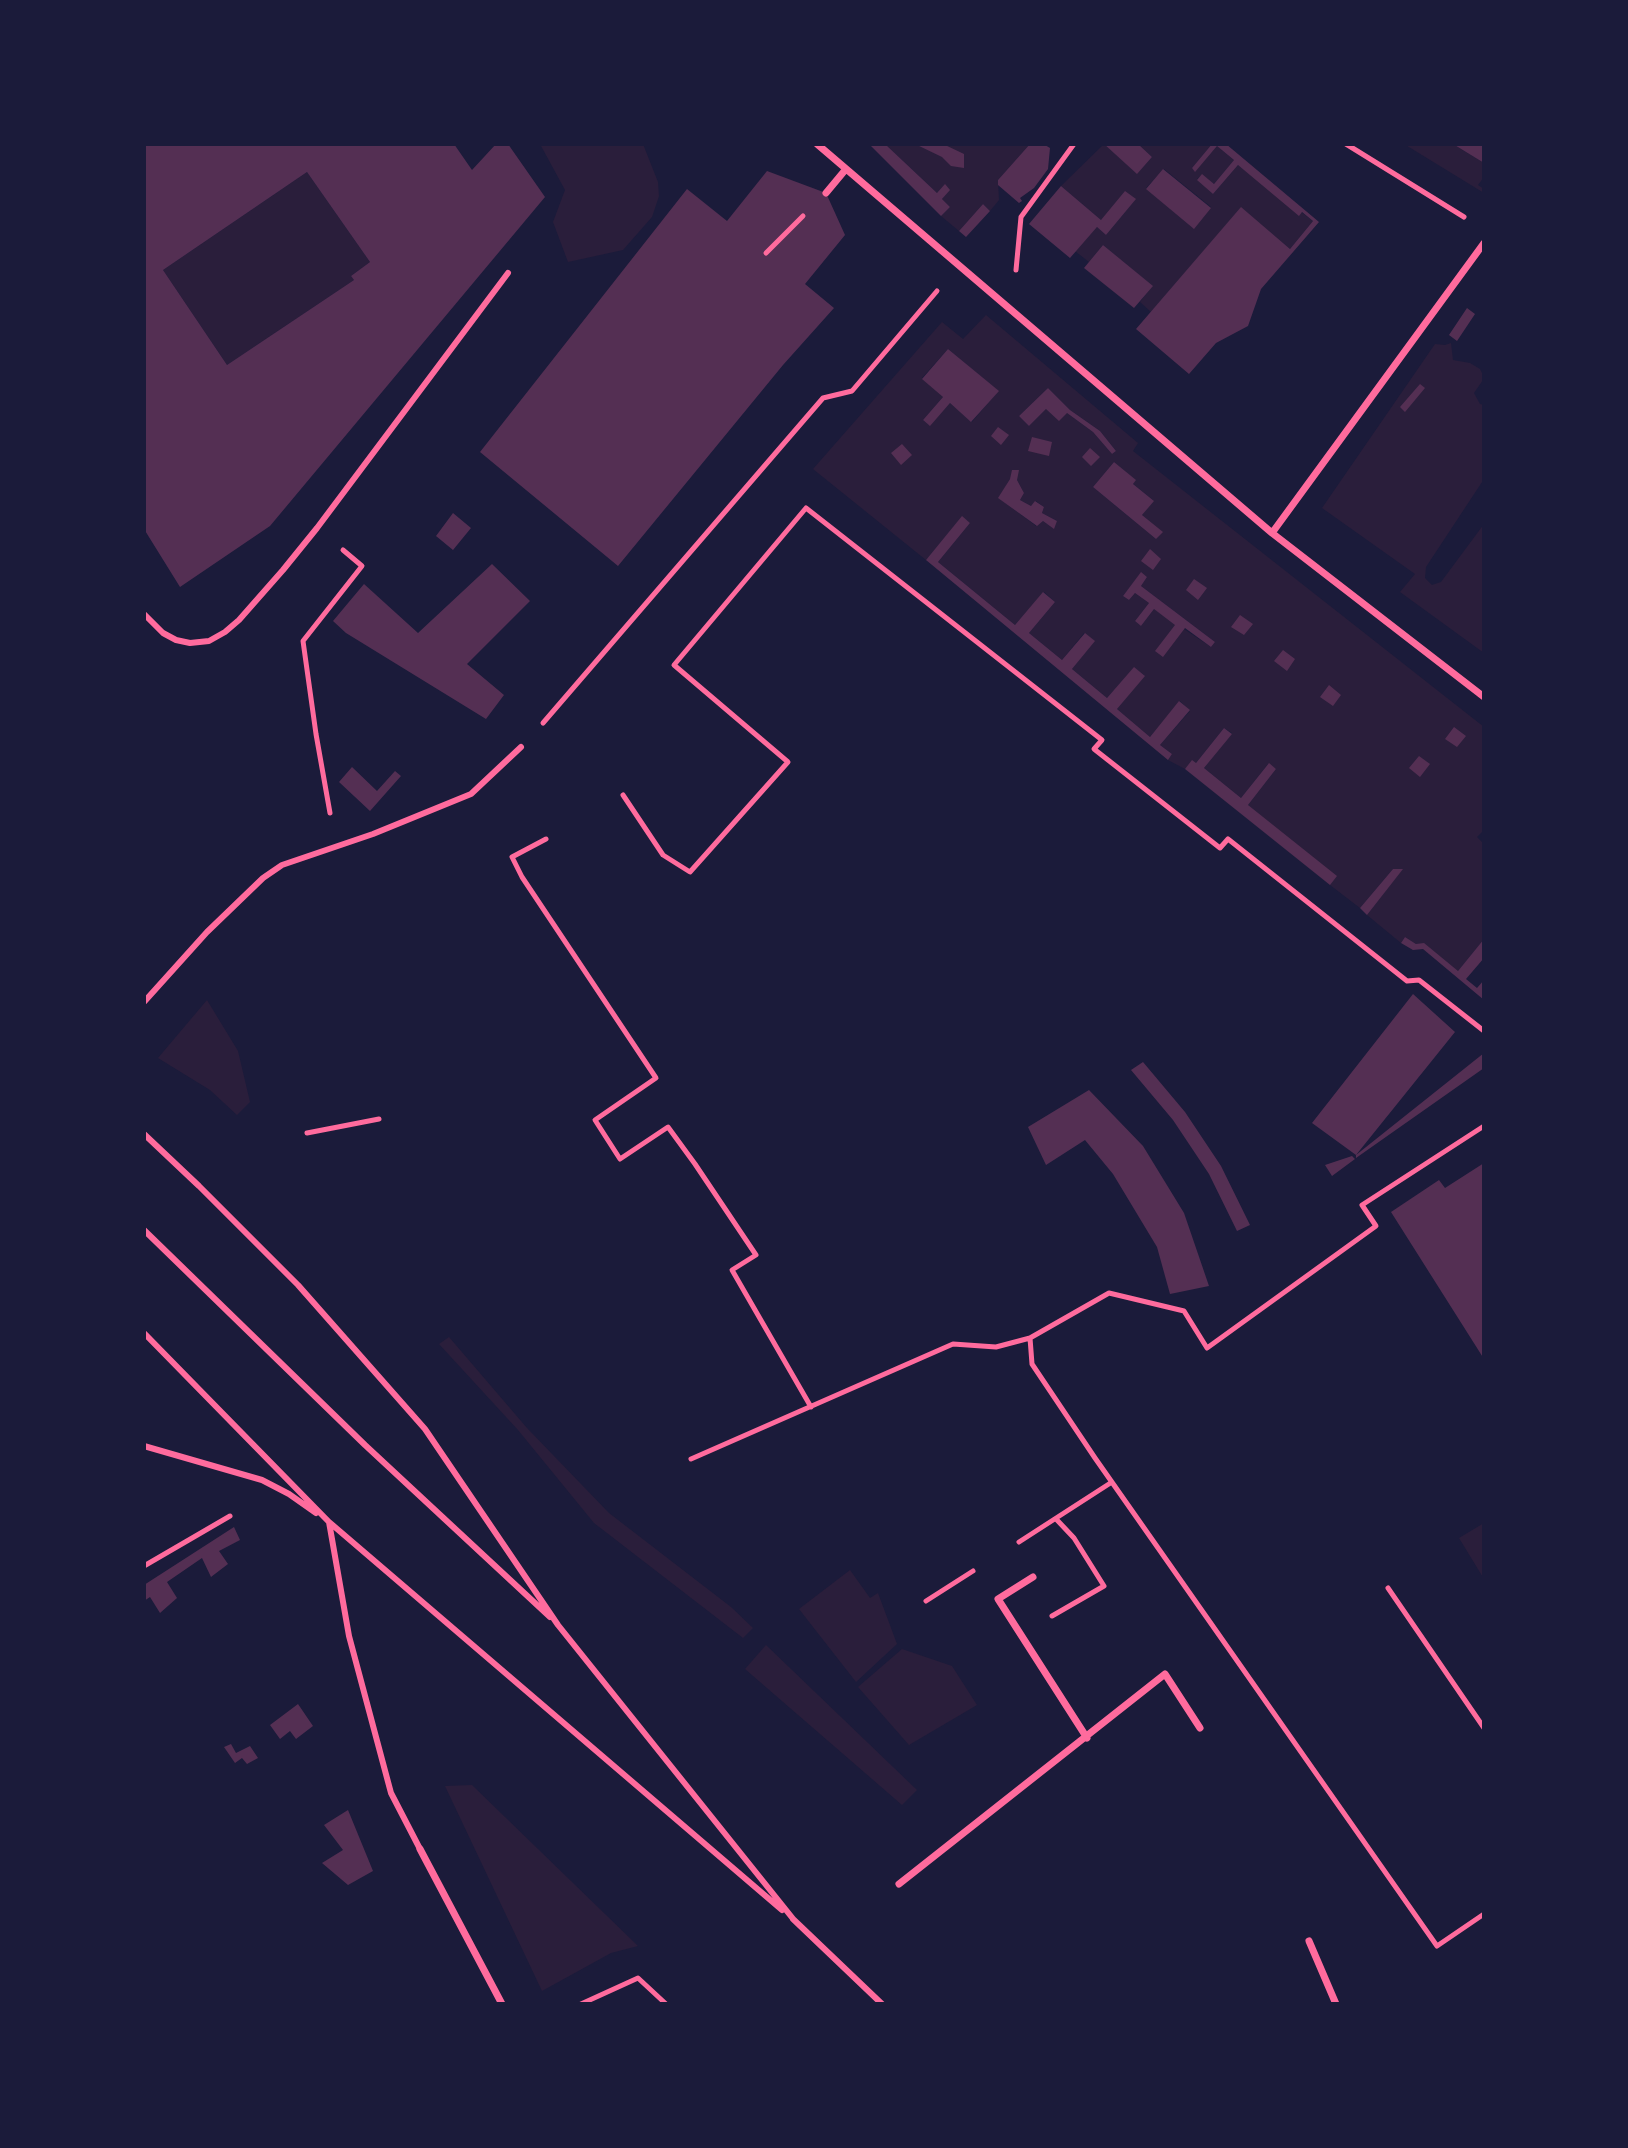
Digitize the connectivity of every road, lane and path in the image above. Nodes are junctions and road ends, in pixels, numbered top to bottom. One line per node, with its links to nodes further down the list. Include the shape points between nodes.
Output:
1 (817, 144): 4 (street)
2 (1074, 144): 11 (path, via 1021,217)
3 (1346, 144): 6 (path)
4 (846, 169): 5 (street); 9 (street)
5 (826, 193): 8 (path)
6 (1471, 222)
7 (1484, 243): 12 (street)
8 (766, 253)
9 (958, 266): 11 (street); 15 (path, via 852,391 823,398)
10 (508, 273): 14 (lane, via 317,528 239,620 209,641 190,643 163,633)
11 (1013, 310): 12 (street)
12 (1272, 533): 16 (street)
13 (350, 582): 20 (path, via 303,641)
14 (144, 614)
15 (567, 696)
16 (1484, 697)
17 (521, 747): 20 (lane, via 471,794)
18 (623, 795): 22 (path, via 663,855 690,872 788,762 674,665 806,508 1102,740 1094,749 1220,848 1228,839 1407,981 1419,980)
19 (546, 839): 30 (path, via 512,857 656,1078 595,1120 620,1159 668,1127 756,1255 732,1270)
20 (335, 846): 21 (lane, via 282,865 263,878)
21 (144, 1002)
22 (1484, 1031)
23 (379, 1119): 25 (path)
24 (1484, 1126): 29 (path, via 1362,1205 1376,1226 1207,1348 1184,1311 1109,1293)
25 (307, 1133)
26 (144, 1134): 40 (lane, via 298,1285 425,1429)
27 (144, 1230): 40 (lane)
28 (144, 1333): 35 (lane)
29 (1030, 1338): 30 (path, via 996,1347 953,1344); 46 (path, via 1032,1364 1437,1946)
30 (811, 1407): 32 (path)
31 (144, 1446): 35 (lane, via 262,1480)
32 (691, 1459)
33 (230, 1516): 36 (path)
34 (1056, 1519): 39 (path, via 1104,1586)
35 (329, 1522): 44 (lane, via 349,1636 391,1793); 47 (lane)
36 (144, 1566)
37 (1033, 1577): 43 (street, via 998,1599)
38 (1388, 1588): 42 (path)
39 (1041, 1623)
40 (558, 1625): 47 (lane)
41 (1200, 1728): 43 (street, via 1165,1674)
42 (1484, 1728)
43 (1087, 1738): 45 (street)
44 (420, 1849): 49 (street)
45 (899, 1884)
46 (1484, 1914)
47 (794, 1920): 52 (lane)
48 (1309, 1941): 53 (street)
49 (502, 2004)
50 (581, 2004): 51 (path, via 638,1978)
51 (666, 2004)
52 (882, 2004)
53 (1336, 2004)

